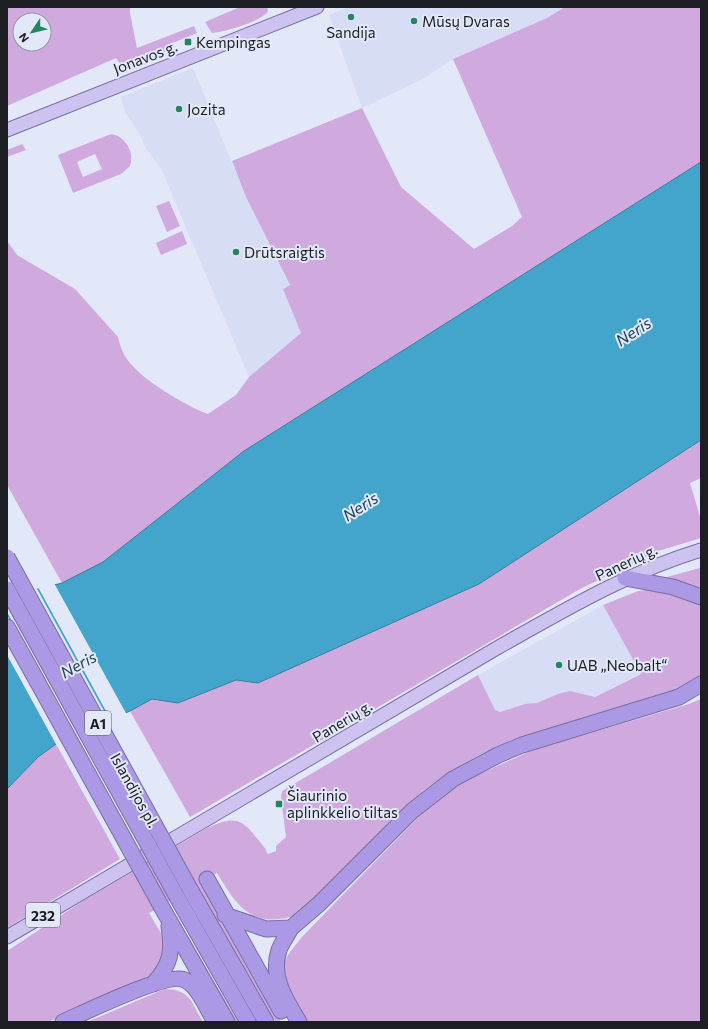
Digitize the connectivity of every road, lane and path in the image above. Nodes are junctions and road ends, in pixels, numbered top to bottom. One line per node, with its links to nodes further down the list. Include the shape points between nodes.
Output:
1 (317, 7): 2 (main road, Jonavos g.)
2 (7, 130)
3 (701, 550): 5 (main road, Panerių g., via 673,558)
4 (7, 557): 11 (highway, Islandijos pl. / A1, bridge)
5 (625, 578): 7 (highway, via 673,587); 15 (main road, Panerių g. / 232, via 496,648)
6 (7, 589): 20 (highway, Islandijos pl. / A1, bridge, via 176,897)
7 (701, 597)
8 (7, 627): 13 (highway, bridge)
9 (701, 684): 14 (highway, via 679,697 522,745 453,779 412,811 319,904)
10 (207, 879): 12 (highway)
11 (200, 907): 12 (highway); 21 (highway, Islandijos pl. / A1)
12 (225, 911): 14 (highway, via 247,923 266,929); 22 (highway)
13 (168, 920): 16 (highway, via 171,953 168,964); 19 (highway)
14 (291, 928): 23 (highway, via 280,949 276,968 278,982)
15 (7, 937)
16 (153, 984): 17 (highway); 18 (highway, via 178,978 185,980 196,990)
17 (63, 1022)
18 (215, 1022)
19 (226, 1022)
20 (248, 1022)
21 (266, 1022)
22 (288, 1022)
23 (299, 1022)

